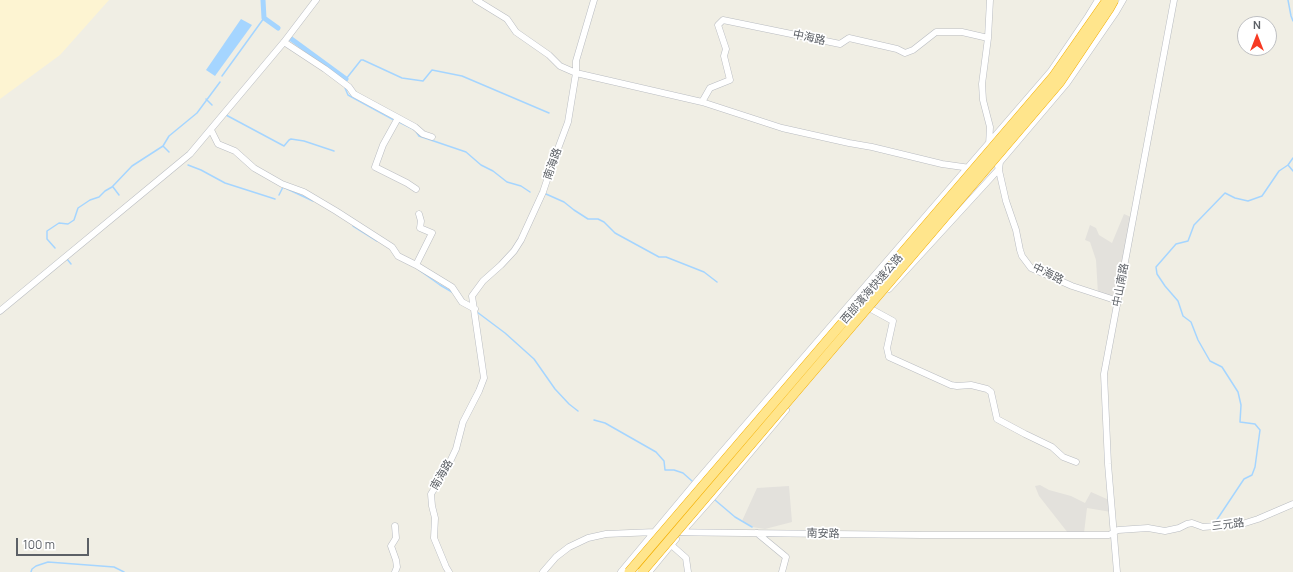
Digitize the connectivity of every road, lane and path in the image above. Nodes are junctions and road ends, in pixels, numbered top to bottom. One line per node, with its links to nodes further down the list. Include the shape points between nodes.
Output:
1 (316, 0): 13 (street)
2 (476, 0): 11 (street)
3 (491, 0): 11 (street)
4 (594, 0): 14 (street, 南海路, via 576,61)
5 (990, 0): 12 (street, 中海路)
6 (1098, 0): 19 (street, via 1052,71)
7 (1107, 0): 41 (highway, 西部濱海快速公路, bridge, via 1053,77)
8 (1114, 0): 42 (highway, 西部濱海快速公路, bridge, via 1060,82)
9 (1123, 0): 21 (street, via 1067,83 1000,162)
10 (1174, 0): 25 (street, 中山南路)
11 (487, 7): 14 (street, via 507,19 516,32 560,66)
12 (988, 38): 15 (street, 中海路, via 962,32 936,32 913,50 905,53 849,38 840,44 723,20 718,25 726,49 724,56 730,80 710,88); 19 (street, 中海路, via 982,84 990,127)
13 (284, 42): 16 (street, via 325,69 354,94); 17 (street)
14 (576, 73): 15 (street); 26 (street, 南海路, via 568,122 543,192 514,251 483,281 472,296)
15 (702, 102): 20 (street, via 782,128)
16 (398, 118): 18 (street); 22 (street, via 383,145 376,167)
17 (211, 130): 24 (street, via 218,144 235,151 254,168 336,211 392,246 398,256); 28 (street, via 190,154)
18 (432, 137)
19 (989, 144): 20 (street); 21 (street, 中海路)
20 (967, 168): 21 (street); 33 (street)
21 (999, 169): 25 (street, 中海路, via 1020,250 1031,268); 27 (street)
22 (416, 189)
23 (419, 214): 24 (street, via 420,228 432,233)
24 (416, 265): 26 (street, via 452,287 462,302)
25 (1118, 302): 32 (street, 中山南路, via 1104,374)
26 (475, 309): 38 (street, 南海路, via 484,378 463,422 456,449 431,494 435,518 434,538)
27 (870, 309): 29 (street, via 892,321 887,348 890,357 951,385 971,385 987,389 991,392 998,420 1052,446 1063,456); 34 (street)
28 (0, 311)
29 (1076, 462)
30 (1293, 504): 32 (street, 三元路, via 1242,524 1204,527 1192,523 1165,531 1137,528)
31 (395, 526): 37 (street, via 396,538 391,546 396,560)
32 (1114, 531): 35 (street, 南安路, via 1109,535 1078,536); 46 (street, 中山南路)
33 (655, 532): 34 (street, 南安路); 36 (street); 39 (street, 南安路, via 606,534 588,538 565,550); 40 (street)
34 (682, 532): 35 (street, 南安路); 36 (street)
35 (757, 533): 45 (street, via 786,557)
36 (671, 545): 43 (street); 44 (street, via 686,558)
37 (395, 572)
38 (449, 572)
39 (543, 572)
40 (621, 572)
41 (629, 572)
42 (642, 572)
43 (649, 572)
44 (688, 572)
45 (782, 572)
46 (1118, 572)

